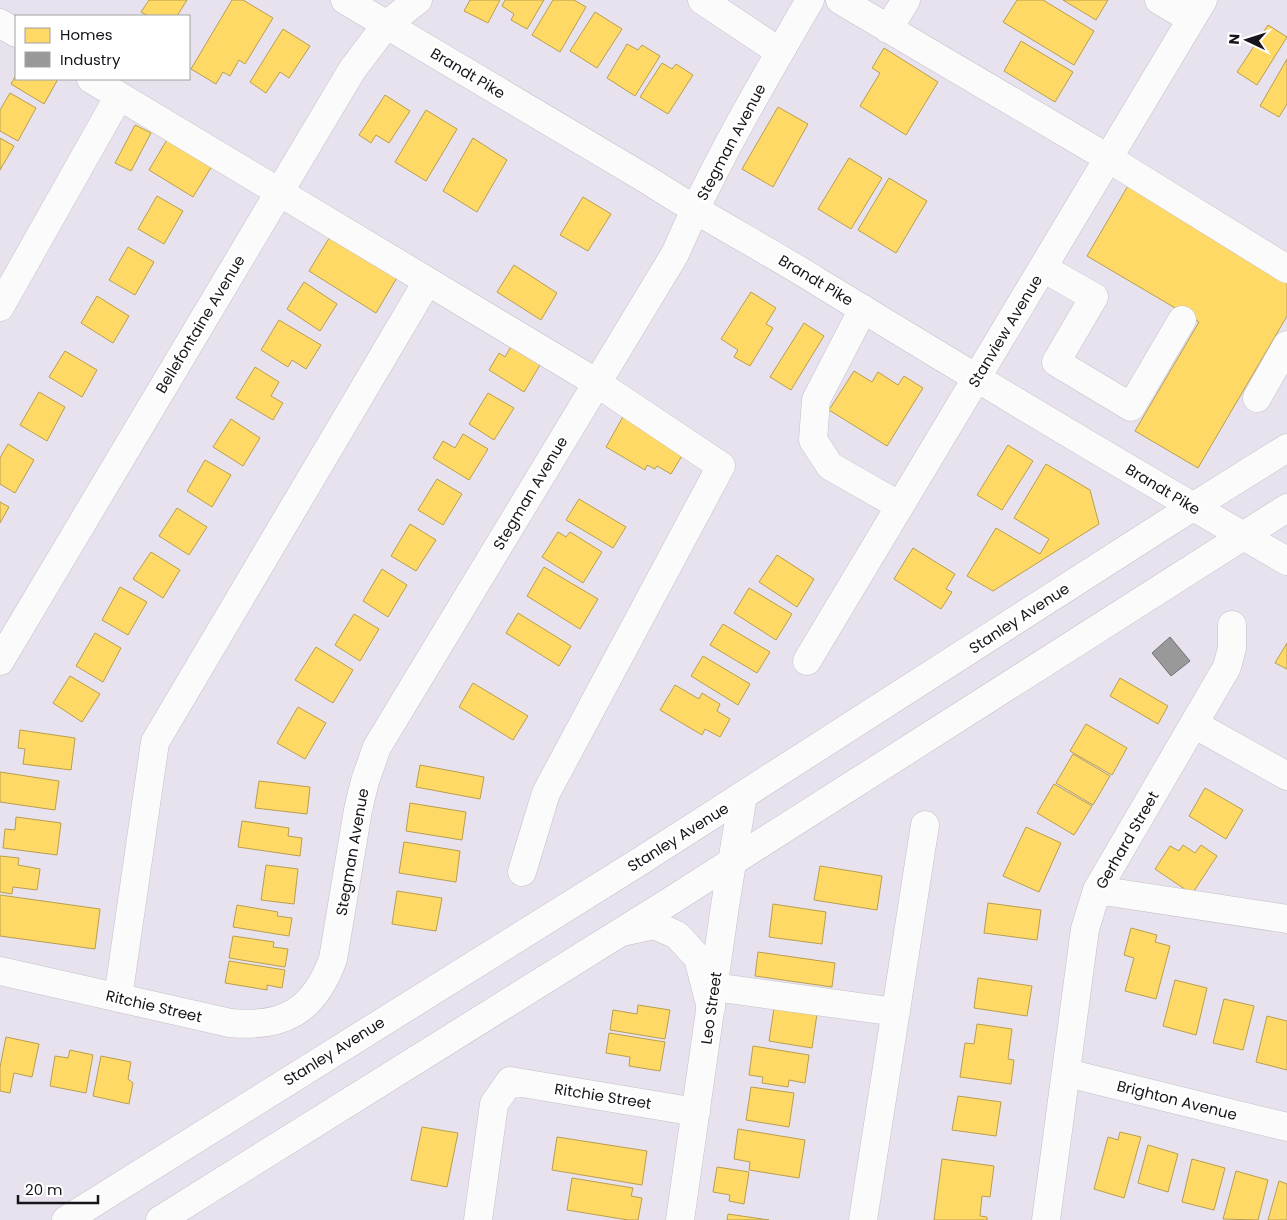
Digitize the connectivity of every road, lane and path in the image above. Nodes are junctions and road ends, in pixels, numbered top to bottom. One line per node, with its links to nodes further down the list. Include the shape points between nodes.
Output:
1 (345, 0): 10 (street, Brandt Pike)
2 (418, 0): 10 (street, Bellefontaine Avenue)
3 (702, 0): 13 (street)
4 (810, 0): 13 (street, Stegman Avenue)
5 (840, 0): 11 (street)
6 (906, 0): 11 (street)
7 (1159, 0): 8 (street)
8 (1197, 10): 16 (street, Stanview Avenue)
9 (0, 23): 12 (street)
10 (386, 25): 17 (street, Bellefontaine Avenue, via 352,70); 18 (street, Brandt Pike)
11 (888, 29): 16 (street)
12 (15, 32)
13 (780, 52): 18 (street, Stegman Avenue)
14 (93, 80): 15 (street)
15 (119, 96): 17 (street); 22 (street)
16 (1108, 158): 19 (street, Stanview Avenue); 20 (street)
17 (279, 192): 21 (street); 36 (street, Bellefontaine Avenue)
18 (694, 210): 23 (street, Brandt Pike); 27 (street, Stegman Avenue, via 675,254)
19 (1043, 268): 24 (street, via 1094,297 1056,362 1131,408); 26 (street, Stanview Avenue)
20 (1287, 269)
21 (427, 282): 27 (street); 48 (street, via 155,742)
22 (0, 307)
23 (863, 309): 26 (street, Brandt Pike); 30 (street, via 816,400 814,440 830,466)
24 (1182, 320)
25 (1287, 345): 28 (street)
26 (977, 378): 30 (street, Stanview Avenue); 31 (street, Brandt Pike)
27 (597, 383): 43 (street, via 721,466 546,793); 50 (street, Stegman Avenue, via 377,747 358,810 333,959 326,979)
28 (1257, 398)
29 (1287, 448): 31 (street, Stanley Avenue)
30 (900, 506): 37 (street, Stanview Avenue)
31 (1193, 507): 33 (street, Brandt Pike); 40 (street, Stanley Avenue)
32 (1287, 508): 33 (street)
33 (1243, 535): 34 (street, Brandt Pike); 42 (street)
34 (1287, 561)
35 (1232, 625): 38 (street, Gerhard Street, via 1232,648 1227,667)
36 (0, 661)
37 (807, 661)
38 (1194, 724): 39 (street); 44 (street, Gerhard Street)
39 (1287, 776)
40 (743, 795): 42 (street, Leo Street); 55 (street, Stanley Avenue)
41 (924, 825): 51 (street)
42 (733, 861): 46 (street); 49 (street, Leo Street)
43 (522, 872)
44 (1097, 890): 45 (street); 52 (street, Gerhard Street, via 1085,929)
45 (1287, 920)
46 (622, 931): 49 (street, via 654,926 677,935 698,958); 56 (street)
47 (0, 971): 48 (street, Ritchie Street)
48 (118, 998): 50 (street, Ritchie Street, via 252,1025 286,1018)
49 (713, 998): 51 (street); 53 (street, Leo Street)
50 (306, 1004)
51 (896, 1012): 59 (street)
52 (1067, 1073): 54 (street, Brighton Avenue); 60 (street, Gerhard Street)
53 (696, 1112): 57 (street, Ritchie Street, via 510,1081 494,1104); 58 (street, Leo Street)
54 (1287, 1127)
55 (66, 1220)
56 (160, 1220)
57 (478, 1220)
58 (680, 1220)
59 (864, 1220)
60 (1046, 1220)

